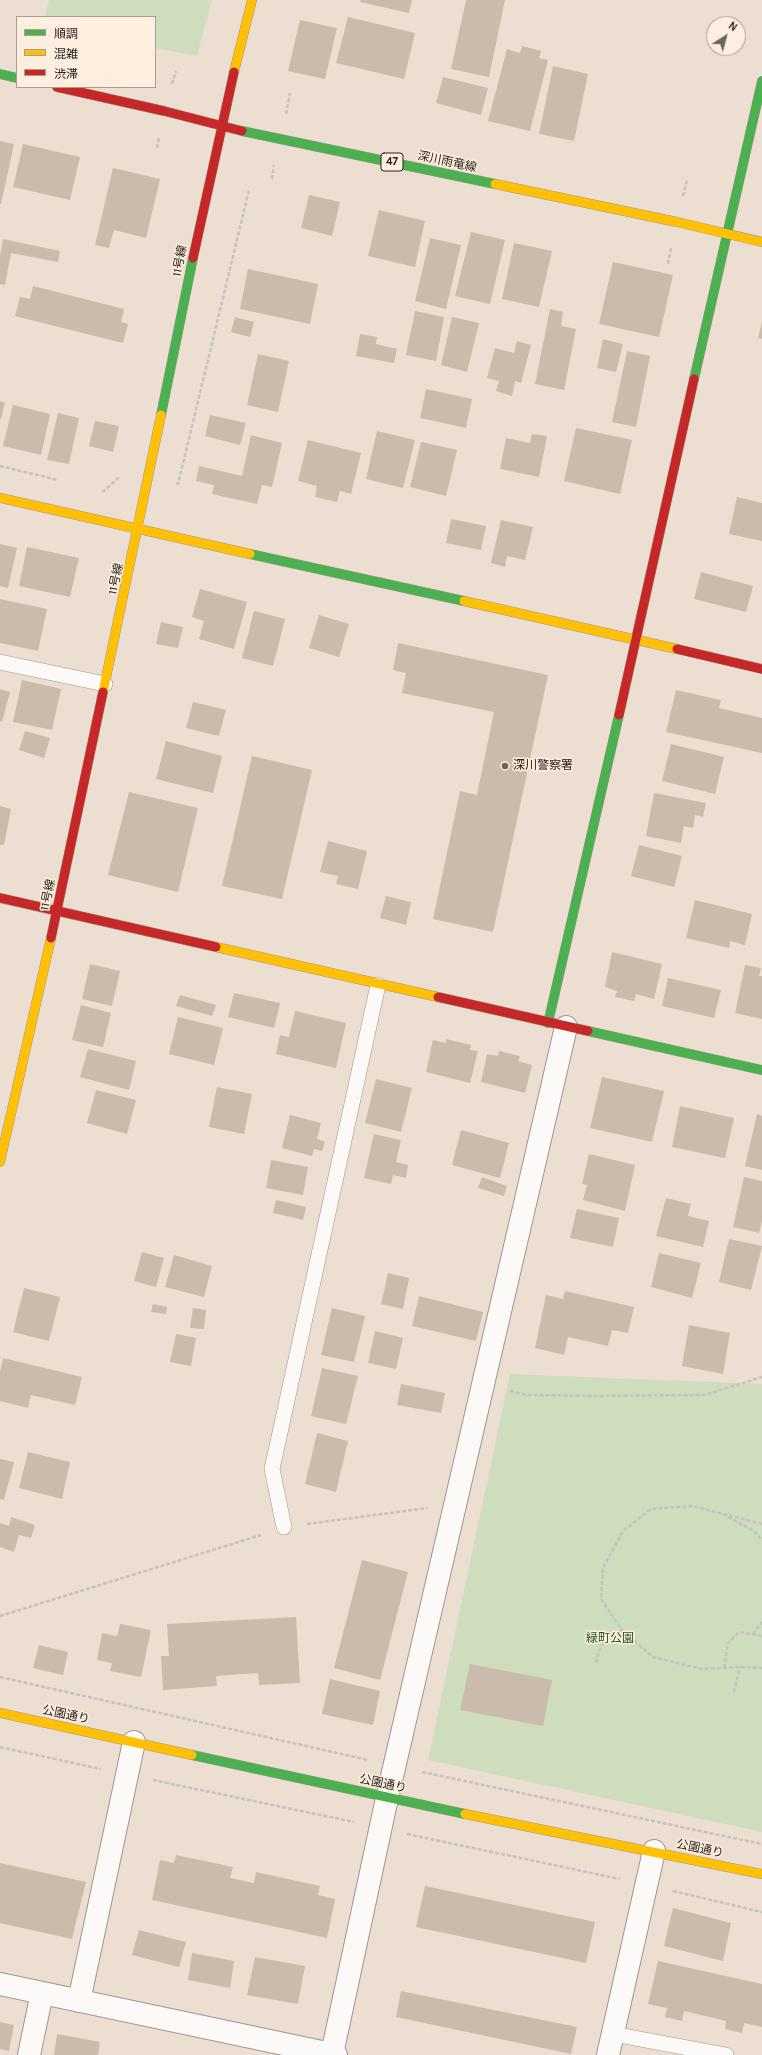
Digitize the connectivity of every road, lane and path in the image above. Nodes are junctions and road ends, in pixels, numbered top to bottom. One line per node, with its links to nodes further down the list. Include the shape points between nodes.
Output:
1 (252, 0): 6 (street, 11号線)
2 (0, 74): 3 (street)
3 (16, 78)
4 (762, 81): 7 (street)
5 (61, 88): 6 (street, 深川雨竜線 / 47, via 164,111)
6 (221, 127): 7 (street, 深川雨竜線 / 47); 10 (street, 11号線)
7 (727, 234): 8 (street, 深川雨竜線 / 47); 11 (street)
8 (762, 242)
9 (0, 498): 10 (street)
10 (138, 529): 11 (street); 14 (street, 11号線)
11 (637, 641): 13 (street); 18 (street)
12 (0, 662): 14 (lane)
13 (762, 669)
14 (105, 684): 16 (street, 11号線)
15 (0, 898): 16 (street)
16 (57, 911): 17 (street); 20 (street, 11号線)
17 (378, 985): 18 (street); 26 (lane, via 272,1469)
18 (557, 1025): 19 (street); 22 (street)
19 (762, 1070)
20 (0, 1162)
21 (762, 1377): 22 (path, via 705,1395 528,1395)
22 (482, 1386): 23 (street)
23 (455, 1504): 26 (path); 40 (street)
24 (724, 1515): 25 (path); 27 (path, via 754,1531); 30 (path, via 692,1506 651,1509 624,1531 603,1568 601,1599)
25 (762, 1524)
26 (284, 1527): 28 (path)
27 (762, 1540)
28 (0, 1616)
29 (762, 1622): 31 (path)
30 (622, 1630): 33 (path, via 610,1635 600,1647); 35 (path, via 653,1657 702,1669)
31 (753, 1634): 32 (path); 35 (path, via 739,1632 728,1643)
32 (762, 1636)
33 (596, 1663)
34 (740, 1667): 35 (path); 36 (path); 37 (path)
35 (724, 1668)
36 (762, 1668)
37 (734, 1692)
38 (0, 1713): 39 (street, 公園通り)
39 (134, 1742): 40 (street, 公園通り); 45 (street)
40 (386, 1798): 41 (street, 公園通り); 48 (street)
41 (654, 1851): 42 (street, 公園通り); 46 (street)
42 (762, 1874)
43 (0, 1984): 44 (street)
44 (42, 1993): 45 (street); 47 (street)
45 (79, 2001): 48 (street)
46 (613, 2034): 49 (street); 50 (lane)
47 (29, 2055)
48 (334, 2055)
49 (608, 2055)
50 (726, 2055)

